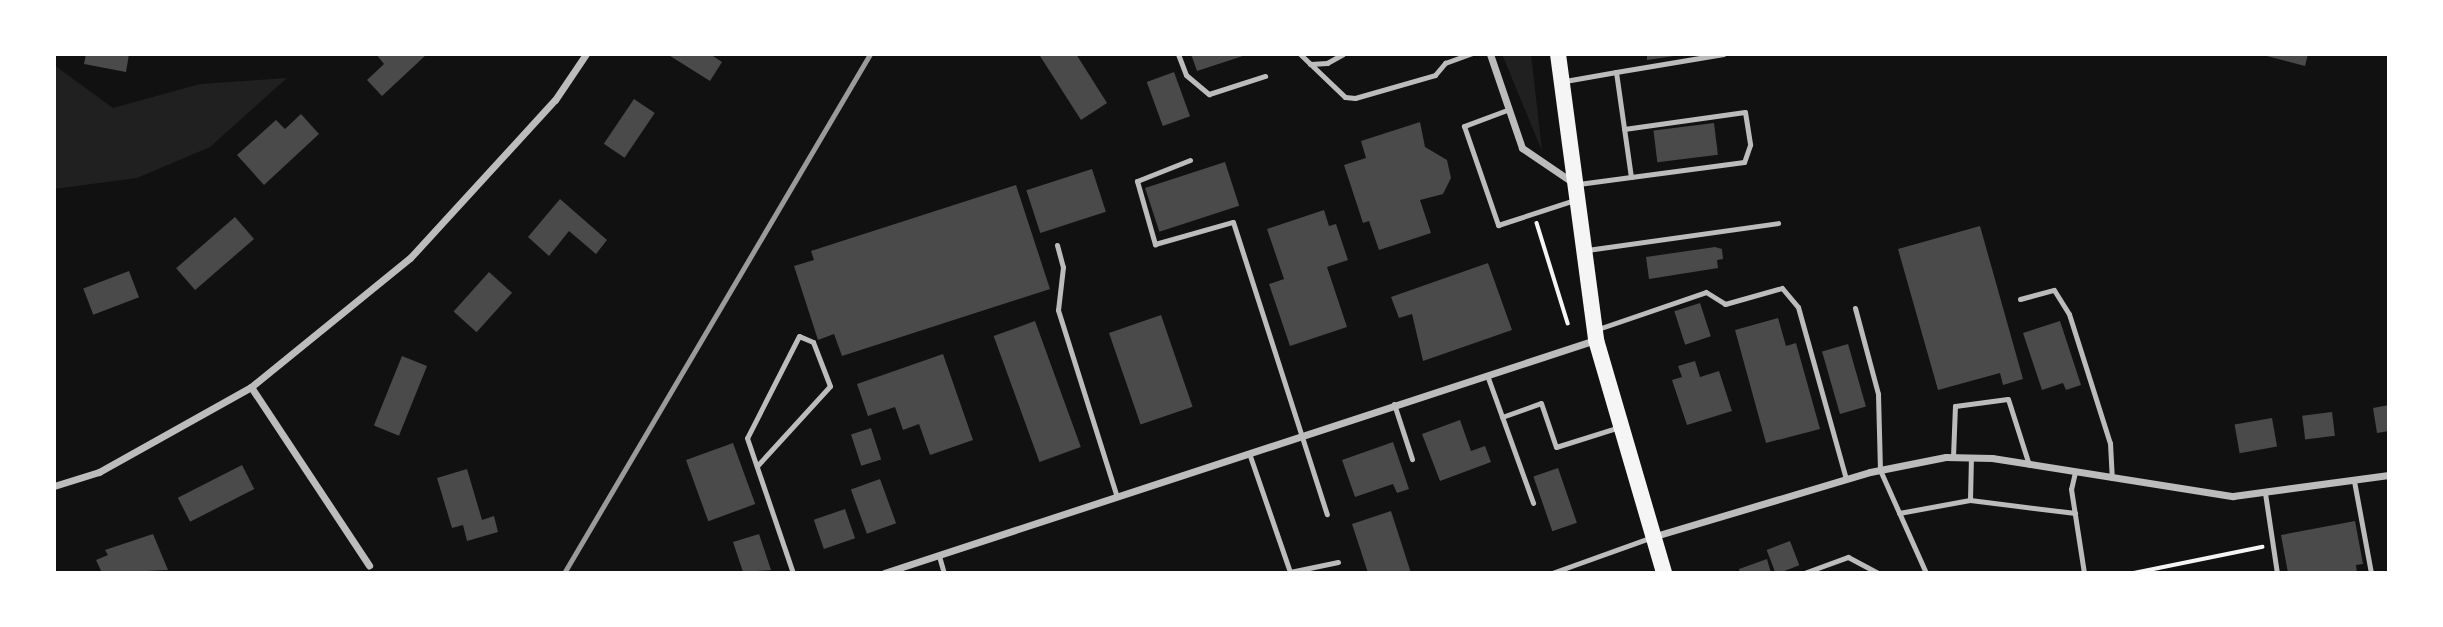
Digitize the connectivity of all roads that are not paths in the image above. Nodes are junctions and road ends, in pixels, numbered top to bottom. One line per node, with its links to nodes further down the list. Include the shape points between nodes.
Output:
1 (586, 54): 25 (street, via 555,100 410,258)
2 (1178, 54): 11 (lane, via 1186,75 1209,94)
3 (1300, 54): 9 (lane)
4 (1343, 54): 9 (lane, via 1326,63)
5 (1470, 54): 9 (lane, via 1445,64 1435,75 1355,98 1345,97)
6 (1490, 54): 13 (street)
7 (1558, 54): 12 (main road)
8 (1723, 54): 10 (lane)
9 (1310, 64)
10 (1616, 72): 12 (lane); 14 (lane)
11 (1265, 76)
12 (1562, 81): 17 (main road)
13 (1507, 110): 17 (street, via 1522,148); 17 (lane, via 1464,126 1498,225)
14 (1624, 129): 16 (lane); 16 (lane, via 1745,112 1750,145 1744,162)
15 (1190, 160): 29 (lane, via 1137,181 1155,244 1233,222)
16 (1631, 177): 17 (lane)
17 (1577, 192): 20 (main road)
18 (1778, 223): 20 (lane)
19 (1057, 245): 44 (lane, via 1063,267 1058,310)
20 (1585, 250): 23 (main road)
21 (2020, 299): 39 (lane, via 2054,290 2069,314 2110,443)
22 (1855, 308): 36 (lane, via 1878,394)
23 (1596, 335): 24 (street); 28 (main road); 40 (lane, via 1706,292 1724,304 1782,288 1798,307)
24 (1487, 375): 26 (street); 27 (lane)
25 (251, 387): 42 (street, via 99,472); 53 (street)
26 (1394, 404): 29 (street); 33 (lane)
27 (1502, 417): 28 (lane, via 1541,403 1556,447); 46 (lane)
28 (1621, 427): 50 (main road)
29 (1300, 435): 30 (street); 49 (lane)
30 (1249, 453): 44 (street); 52 (lane, via 1290,572)
31 (1953, 457): 32 (street); 34 (lane, via 1955,407 2008,399); 36 (street)
32 (1971, 457): 34 (street); 45 (lane)
33 (1412, 459)
34 (2029, 465): 37 (street)
35 (757, 466): 35 (lane, via 830,386 813,342 799,336 747,438); 54 (lane)
36 (1880, 470): 40 (street); 47 (lane)
37 (2075, 472): 39 (street); 48 (lane)
38 (2389, 475): 41 (street)
39 (2112, 478): 43 (street, via 2232,496)
40 (1846, 479): 50 (street)
41 (2354, 481): 43 (street); 64 (lane)
42 (54, 486)
43 (2265, 493): 63 (lane)
44 (1117, 497): 51 (street)
45 (1970, 500): 47 (lane); 48 (lane)
46 (1532, 503)
47 (1899, 513): 61 (lane)
48 (2075, 513): 62 (lane)
49 (1327, 514)
50 (1653, 537): 57 (lane); 58 (main road)
51 (939, 556): 55 (street); 56 (lane)
52 (1338, 562)
53 (369, 565)
54 (793, 573)
55 (884, 573)
56 (944, 573)
57 (1552, 573)
58 (1664, 573)
59 (1804, 573): 60 (lane, via 1848,557 1868,563)
60 (1878, 573)
61 (1926, 573)
62 (2084, 573)
63 (2277, 573)
64 (2371, 573)

